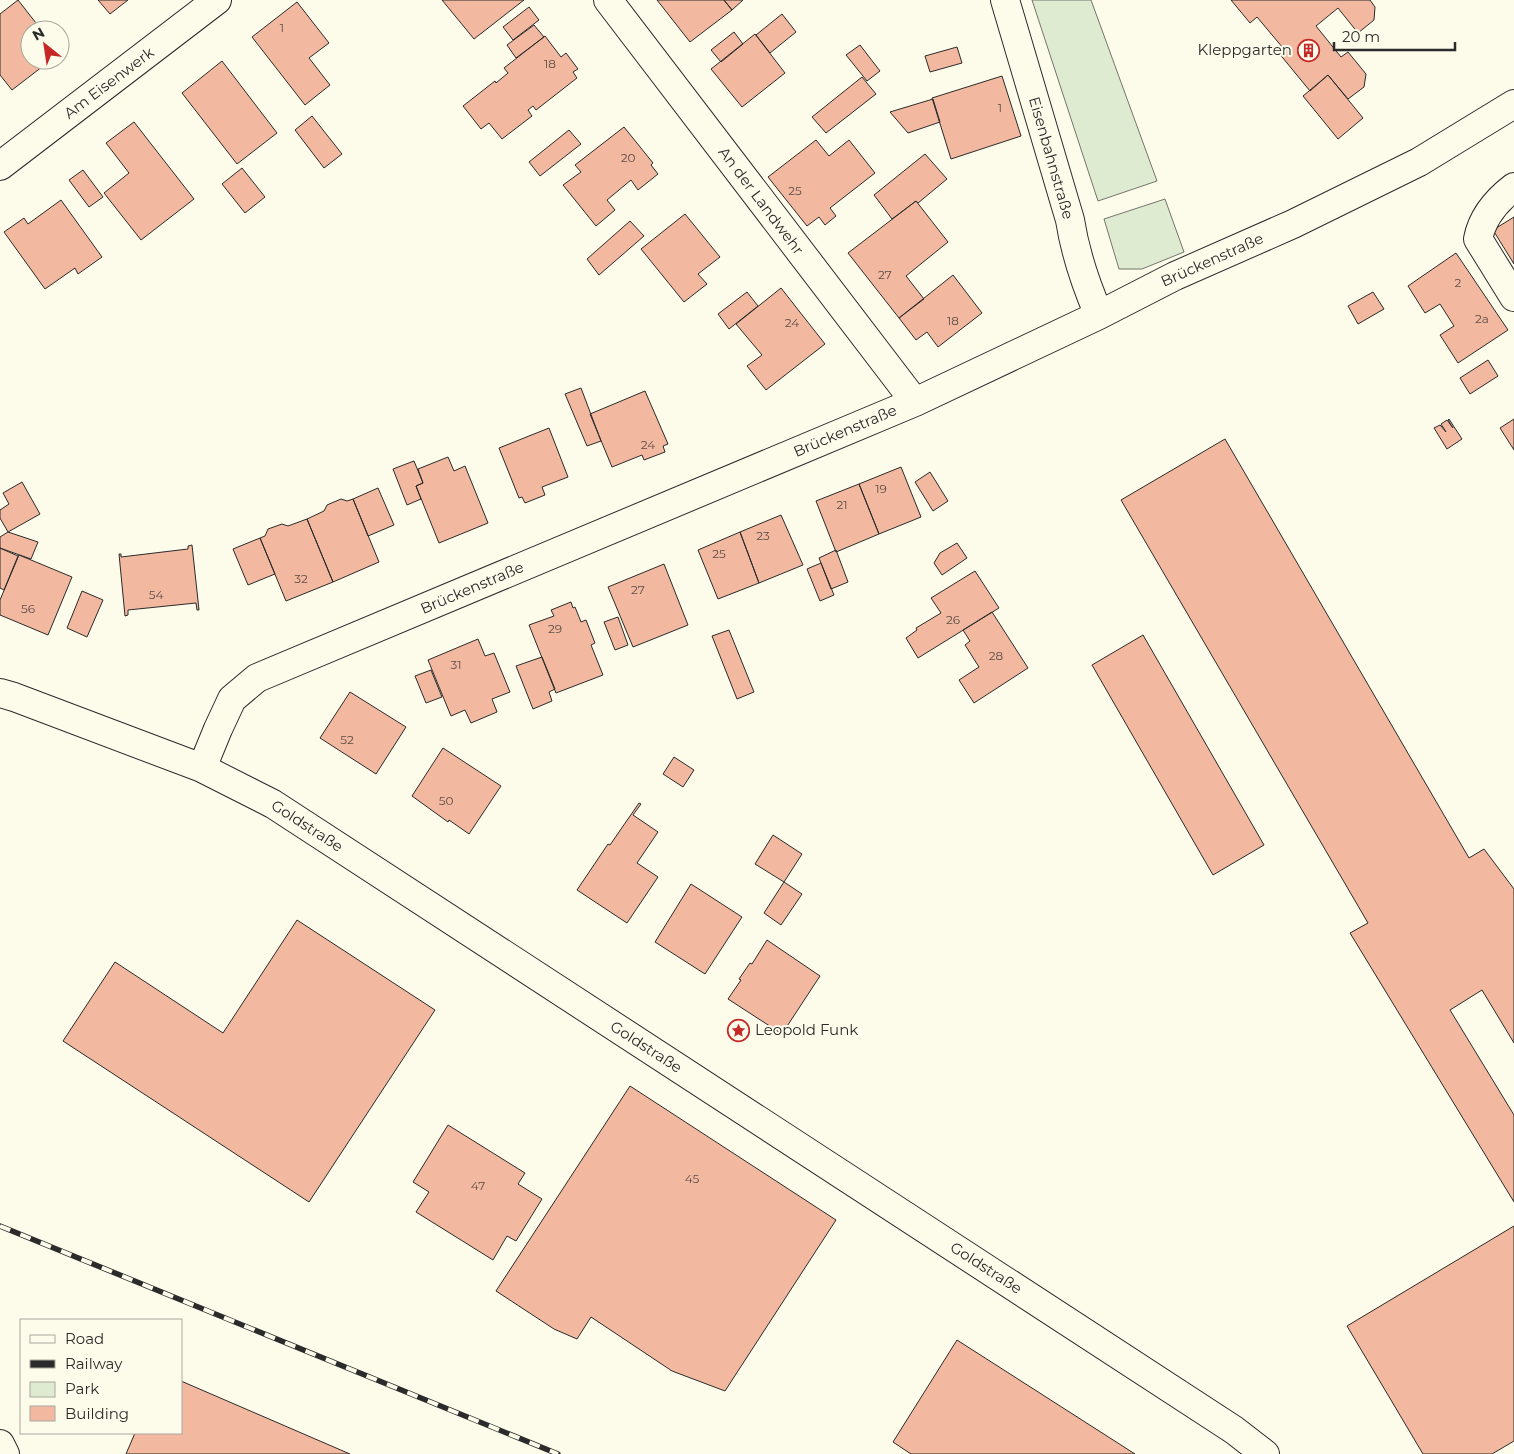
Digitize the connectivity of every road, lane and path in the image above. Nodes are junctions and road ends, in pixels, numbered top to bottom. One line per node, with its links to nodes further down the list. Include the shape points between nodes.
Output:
1 (217, 0): 5 (street, Am Eisenwerk)
2 (608, 0): 9 (street, An der Landwehr)
3 (1004, 0): 8 (street, Eisenbahnstraße, via 1091,298)
4 (1514, 104): 8 (street, Brückenstraße, via 1419,162)
5 (0, 166)
6 (1514, 187): 7 (street, via 1501,197 1480,226 1478,239)
7 (1514, 297)
8 (1099, 315): 9 (street, Brückenstraße)
9 (915, 402): 11 (street, Brückenstraße, via 257,678 232,699)
10 (0, 693): 11 (street, Goldstraße)
11 (202, 768): 14 (street, Goldstraße, via 273,804 1234,1430)
12 (0, 1444): 13 (street)
13 (6, 1454)
14 (1265, 1454)

